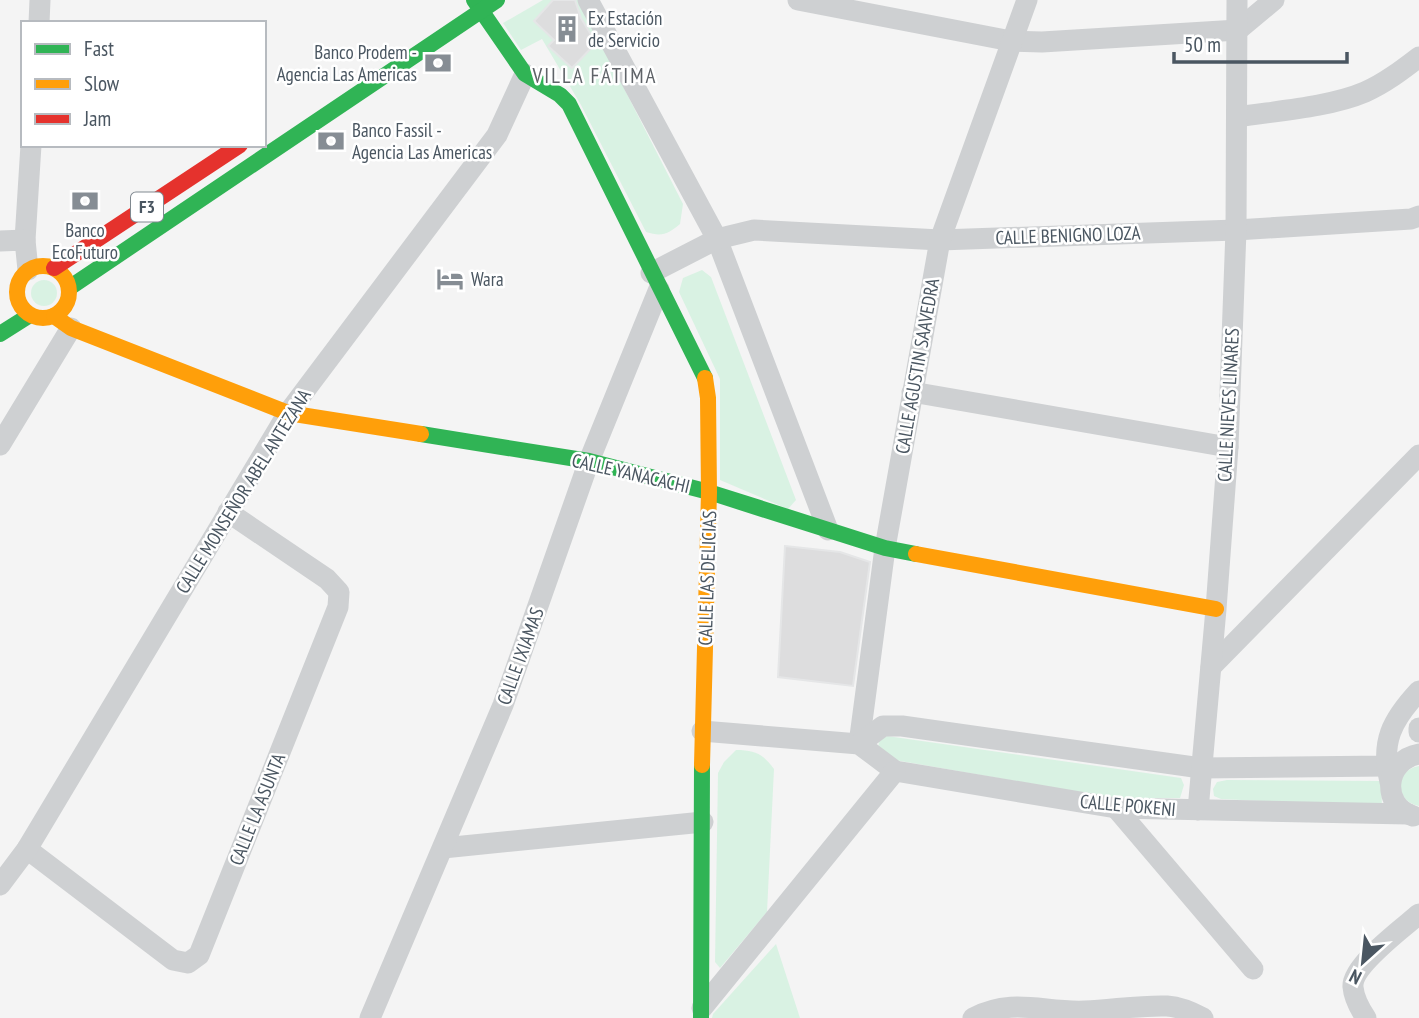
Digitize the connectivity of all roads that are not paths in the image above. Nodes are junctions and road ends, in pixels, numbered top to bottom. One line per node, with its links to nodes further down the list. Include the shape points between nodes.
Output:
1 (40, 0): 9 (street)
2 (497, 0): 8 (street, F3)
3 (589, 0): 19 (street)
4 (799, 0): 11 (street)
5 (1027, 0): 11 (street, CALLE AGUSTIN SAAVEDRA)
6 (1237, 0): 10 (street, CALLE NIEVES LINARES)
7 (1274, 0): 10 (street)
8 (478, 6): 13 (street, CALLE LAS DELICIAS); 26 (street, F3)
9 (39, 21)
10 (1238, 30): 11 (street); 14 (street, CALLE NIEVES LINARES)
11 (1011, 41): 21 (street, CALLE AGUSTIN SAAVEDRA)
12 (1419, 57): 14 (street, via 1363,93)
13 (525, 74): 25 (street, CALLE LAS DELICIAS, via 569,104); 33 (street, CALLE MONSEÑOR ABEL ANTEZANA, via 497,135)
14 (1238, 117): 18 (street, CALLE NIEVES LINARES)
15 (31, 147): 20 (street)
16 (237, 147): 23 (street, F3)
17 (1419, 216): 18 (street, CALLE BENIGNO LOZA)
18 (1236, 230): 21 (street, CALLE BENIGNO LOZA); 35 (street, CALLE NIEVES LINARES)
19 (717, 239): 21 (street, CALLE BENIGNO LOZA, via 754,230); 25 (street); 40 (street)
20 (25, 240): 22 (street); 24 (street)
21 (940, 240): 32 (street, CALLE AGUSTIN SAAVEDRA)
22 (0, 241)
23 (54, 268): 24 (street, F3); 26 (street)
24 (28, 270): 27 (street)
25 (655, 281): 37 (street, CALLE IXIAMAS); 38 (street, CALLE LAS DELICIAS, via 705,379)
26 (69, 288): 30 (street, F3)
27 (16, 293): 28 (street); 29 (street)
28 (0, 303)
29 (30, 315): 30 (street); 31 (street)
30 (63, 322): 33 (street, CALLE YANACACHI); 34 (street)
31 (0, 334)
32 (912, 392): 35 (street); 41 (street, CALLE AGUSTIN SAAVEDRA)
33 (288, 412): 37 (street, CALLE YANACACHI); 39 (street, CALLE MONSEÑOR ABEL ANTEZANA)
34 (0, 445)
35 (1228, 447): 42 (street, CALLE NIEVES LINARES)
36 (1419, 455): 43 (street)
37 (589, 461): 38 (street, CALLE YANACACHI); 55 (street, CALLE IXIAMAS, via 503,705)
38 (709, 492): 40 (street, CALLE YANACACHI); 45 (street, CALLE LAS DELICIAS)
39 (228, 512): 56 (street, CALLE MONSEÑOR ABEL ANTEZANA); 56 (street, CALLE LA ASUNTA, via 327,579 339,592 338,607 199,954 188,963 173,960)
40 (828, 530): 41 (street, CALLE YANACACHI)
41 (885, 548): 42 (street, CALLE YANACACHI); 46 (street, CALLE AGUSTIN SAAVEDRA)
42 (1216, 609): 43 (street, CALLE NIEVES LINARES)
43 (1211, 667): 48 (street, CALLE NIEVES LINARES)
44 (1419, 691): 50 (street, via 1389,732)
45 (702, 731): 46 (street); 54 (street, CALLE LAS DELICIAS)
46 (859, 744): 48 (street, via 883,726 910,726); 49 (street, CALLE POKENI)
47 (1419, 754): 50 (street)
48 (1201, 768): 50 (street); 52 (street, CALLE NIEVES LINARES)
49 (895, 771): 51 (street, CALLE POKENI); 60 (street)
50 (1391, 771): 53 (street, via 1394,801)
51 (1116, 808): 52 (street, CALLE POKENI); 59 (street)
52 (1198, 810): 53 (street, CALLE POKENI)
53 (1416, 817)
54 (703, 822): 55 (street); 60 (street, CALLE LAS DELICIAS)
55 (443, 848): 61 (street, CALLE IXIAMAS)
56 (27, 849): 57 (street, CALLE MONSEÑOR ABEL ANTEZANA)
57 (0, 885)
58 (1419, 914): 64 (street, via 1354,977 1353,987)
59 (1253, 969)
60 (701, 1013)
61 (370, 1018)
62 (973, 1018): 63 (street, via 1017,1005 1083,1012 1168,1006)
63 (1203, 1018)
64 (1366, 1018)

